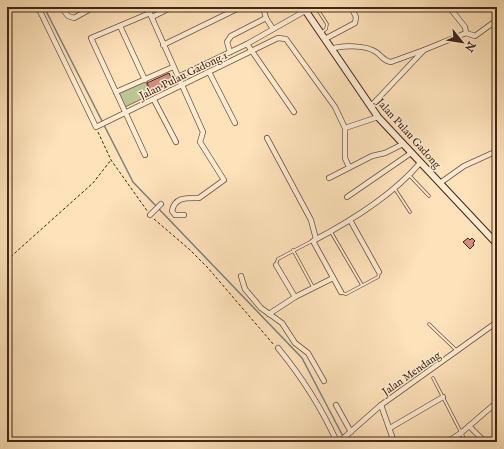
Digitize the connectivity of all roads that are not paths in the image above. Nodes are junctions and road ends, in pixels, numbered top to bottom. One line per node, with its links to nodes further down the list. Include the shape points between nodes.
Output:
1 (38, 7): 36 (street, Jalan Pulau Gadong 1, via 97,127)
2 (62, 7): 3 (street, via 65,14 74,18)
3 (94, 7)
4 (146, 7): 12 (street)
5 (172, 7): 12 (street)
6 (241, 7): 22 (street)
7 (263, 7): 13 (street)
8 (316, 7): 20 (lane, via 327,24)
9 (351, 7): 20 (street, via 356,18 355,23)
10 (449, 7): 19 (street, via 465,27)
11 (304, 9): 18 (street); 20 (main road, Jalan Pulau Gadong)
12 (151, 15): 16 (street); 22 (street)
13 (266, 18): 18 (street); 25 (street, Jalan Pulau Gadong 1, via 230,36 227,42)
14 (497, 20): 15 (street)
15 (492, 23): 17 (street); 19 (street, via 475,36)
16 (120, 26): 30 (street); 32 (street, via 91,38)
17 (497, 28)
18 (273, 29): 21 (street)
19 (466, 33): 24 (street)
20 (323, 36): 23 (main road, Jalan Pulau Gadong)
21 (246, 44): 25 (street); 26 (street)
22 (163, 45): 27 (street)
23 (332, 49): 24 (street, via 341,46 366,48 391,62); 34 (main road, Jalan Pulau Gadong)
24 (424, 50): 34 (street)
25 (230, 52): 29 (street)
26 (251, 52): 28 (street, Jalan Pulau Gadong 1); 35 (street); 39 (street, Jalan Pulau Gadong 1, via 278,38 289,42 331,101)
27 (173, 67): 29 (street); 30 (street)
28 (210, 72): 31 (street, Jalan Pulau Gadong 1); 38 (street)
29 (178, 77): 31 (street)
30 (146, 80): 32 (street)
31 (181, 85): 33 (street, Jalan Pulau Gadong 1); 57 (street, via 203,132 200,142 224,180 199,198 181,198 172,211 176,215)
32 (116, 92): 36 (street)
33 (154, 100): 36 (street, Jalan Pulau Gadong 1); 41 (street)
34 (370, 106): 37 (main road, Jalan Pulau Gadong)
35 (294, 112)
36 (125, 113): 45 (street)
37 (378, 117): 39 (street); 42 (main road, Jalan Pulau Gadong)
38 (235, 123)
39 (344, 128): 47 (street, via 345,158)
40 (266, 138): 60 (street, via 311,220)
41 (176, 142)
42 (403, 144): 44 (main road, Jalan Pulau Gadong); 47 (street)
43 (497, 151): 50 (street, via 464,166)
44 (411, 153): 46 (main road, Jalan Pulau Gadong); 53 (street)
45 (145, 155)
46 (420, 163): 48 (street); 50 (main road, Jalan Pulau Gadong)
47 (349, 167): 49 (street)
48 (409, 175): 51 (street); 52 (lane)
49 (329, 178)
50 (440, 183): 61 (main road, Jalan Pulau Gadong)
51 (395, 188): 55 (lane); 58 (street)
52 (429, 196)
53 (347, 197)
54 (161, 204): 56 (street)
55 (410, 212)
56 (151, 214)
57 (184, 215)
58 (350, 220): 59 (street); 64 (street)
59 (330, 231): 60 (street); 67 (lane)
60 (314, 240): 62 (lane); 66 (street)
61 (497, 244)
62 (293, 250): 63 (lane, via 278,259); 68 (lane)
63 (276, 265): 70 (street)
64 (379, 272): 67 (lane, via 378,277)
65 (241, 276): 71 (street, via 245,289)
66 (332, 278): 68 (street); 69 (street)
67 (362, 286): 69 (lane, via 346,294)
68 (313, 287): 70 (street)
69 (341, 292)
70 (295, 297): 71 (street)
71 (269, 314): 77 (street, via 282,323 295,343 308,353)
72 (497, 322): 75 (street, Jalan Mendang)
73 (429, 324): 75 (lane)
74 (278, 348): 86 (street, via 300,375)
75 (457, 351): 81 (street, Jalan Mendang)
76 (433, 378): 78 (lane)
77 (324, 381)
78 (443, 397): 83 (street); 85 (lane)
79 (497, 402): 82 (street)
80 (336, 405): 84 (street)
81 (381, 405): 83 (street); 84 (street, Jalan Mendang)
82 (469, 426): 85 (street); 90 (street)
83 (390, 428): 87 (street)
84 (350, 433): 86 (street, Jalan Mendang)
85 (461, 433): 88 (street); 89 (lane)
86 (339, 442)
87 (394, 442)
88 (447, 442)
89 (466, 442)
90 (486, 442)

